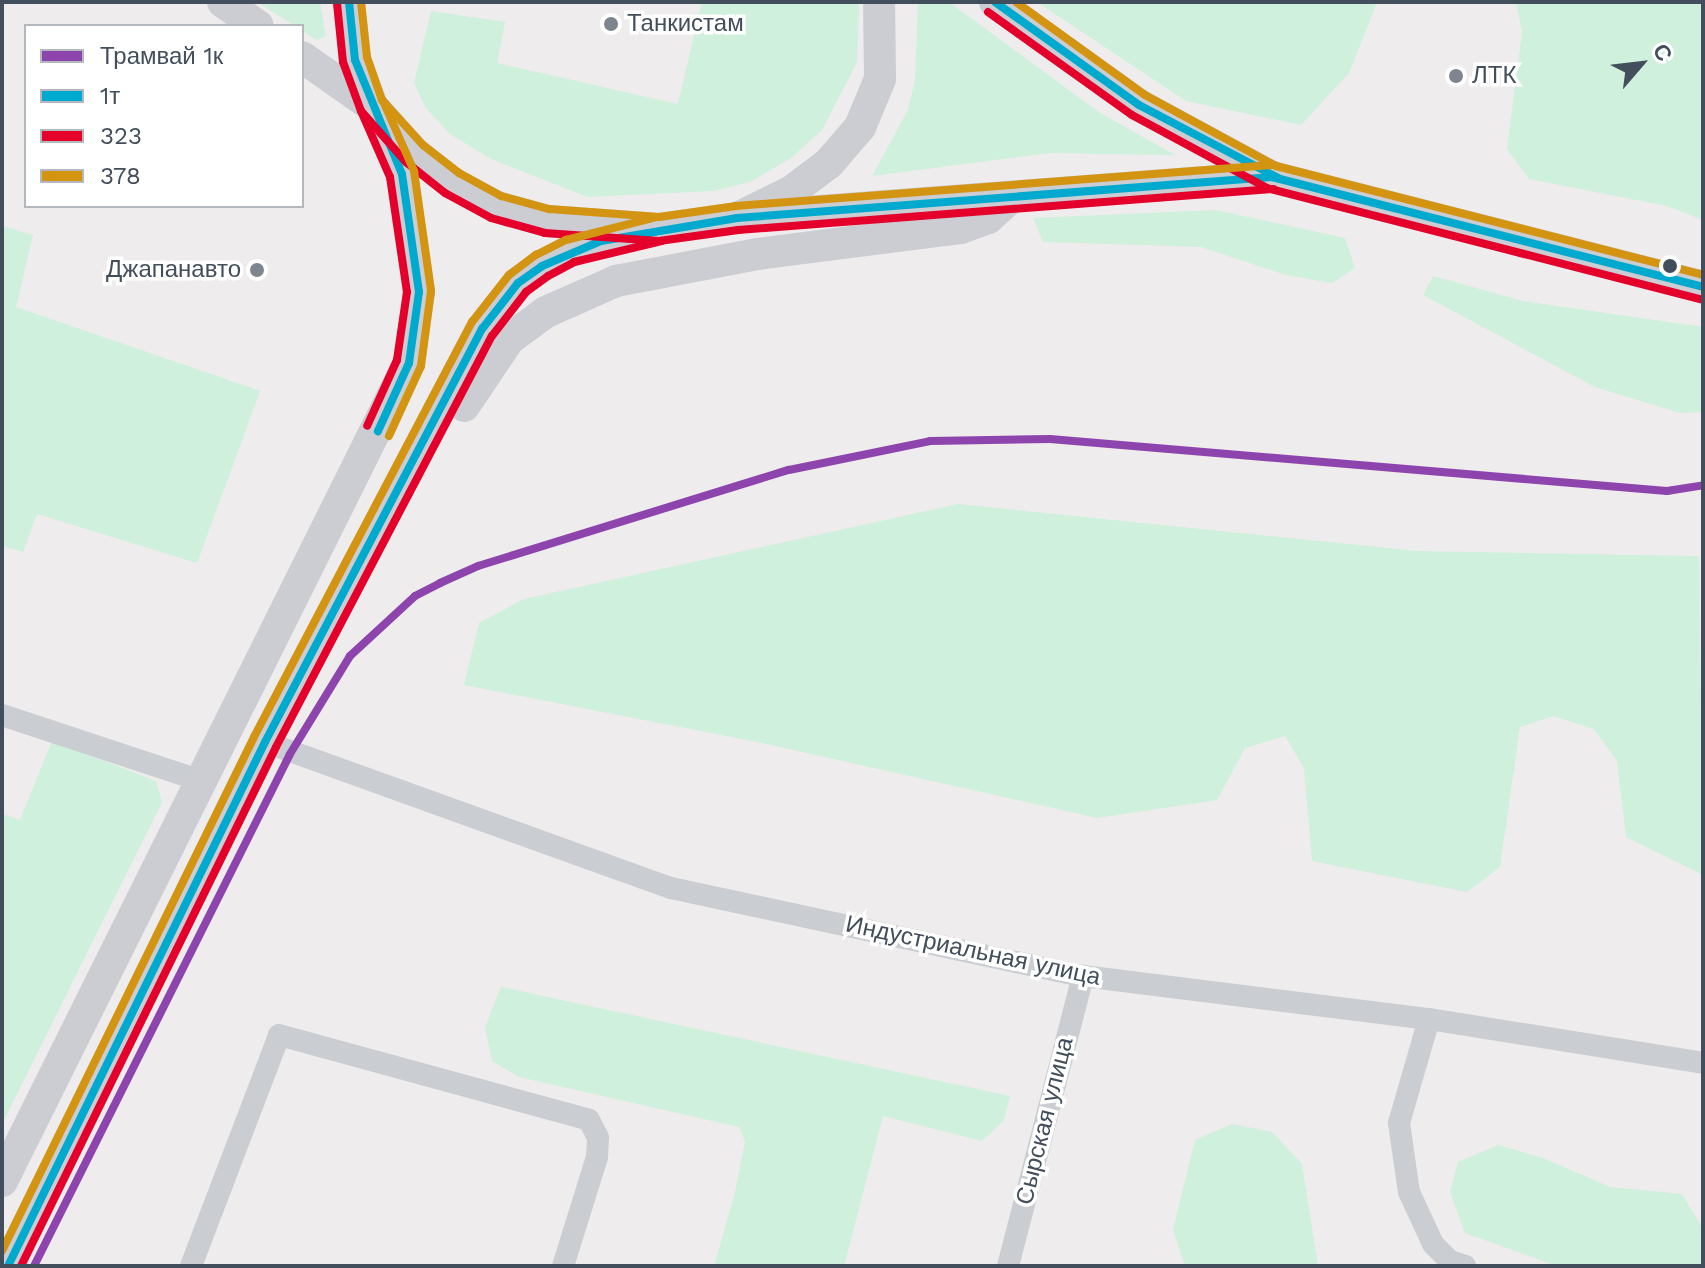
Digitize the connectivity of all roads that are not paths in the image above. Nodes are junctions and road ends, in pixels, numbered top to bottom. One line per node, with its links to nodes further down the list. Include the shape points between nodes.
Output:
1 (223, 2): 5 (main road)
2 (349, 2): 7 (main road, via 355,60)
3 (879, 2): 10 (main road, via 880,79 860,127 829,163 792,191)
4 (995, 2): 8 (main road, via 1139,105)
5 (255, 24)
6 (304, 58): 7 (main road)
7 (372, 106): 11 (main road, via 415,154 452,183 497,207 547,221); 16 (main road, via 402,174 416,252 419,292 409,363)
8 (1272, 177): 9 (main road); 12 (main road)
9 (1011, 197): 10 (main road); 13 (main road, via 988,218 961,228 757,254 616,281 558,306 509,339 478,381 412,505 399,517)
10 (737, 218): 11 (main road)
11 (659, 229): 13 (main road, via 570,251 518,283 482,329)
12 (1703, 287)
13 (386, 519): 15 (main road)
14 (2, 715): 16 (street)
15 (265, 742): 17 (street, Индустриальная улица, via 671,888); 21 (main road)
16 (204, 782): 20 (main road)
17 (1083, 976): 18 (street, Индустриальная улица); 24 (street, Сырская улица)
18 (1429, 1019): 19 (street, Индустриальная улица); 25 (street, via 1399,1123 1409,1192 1433,1244)
19 (1703, 1063)
20 (2, 1181)
21 (8, 1266)
22 (191, 1266): 23 (street, via 279,1035 589,1120 598,1138 597,1157)
23 (563, 1266)
24 (1008, 1266)
25 (1465, 1266)

